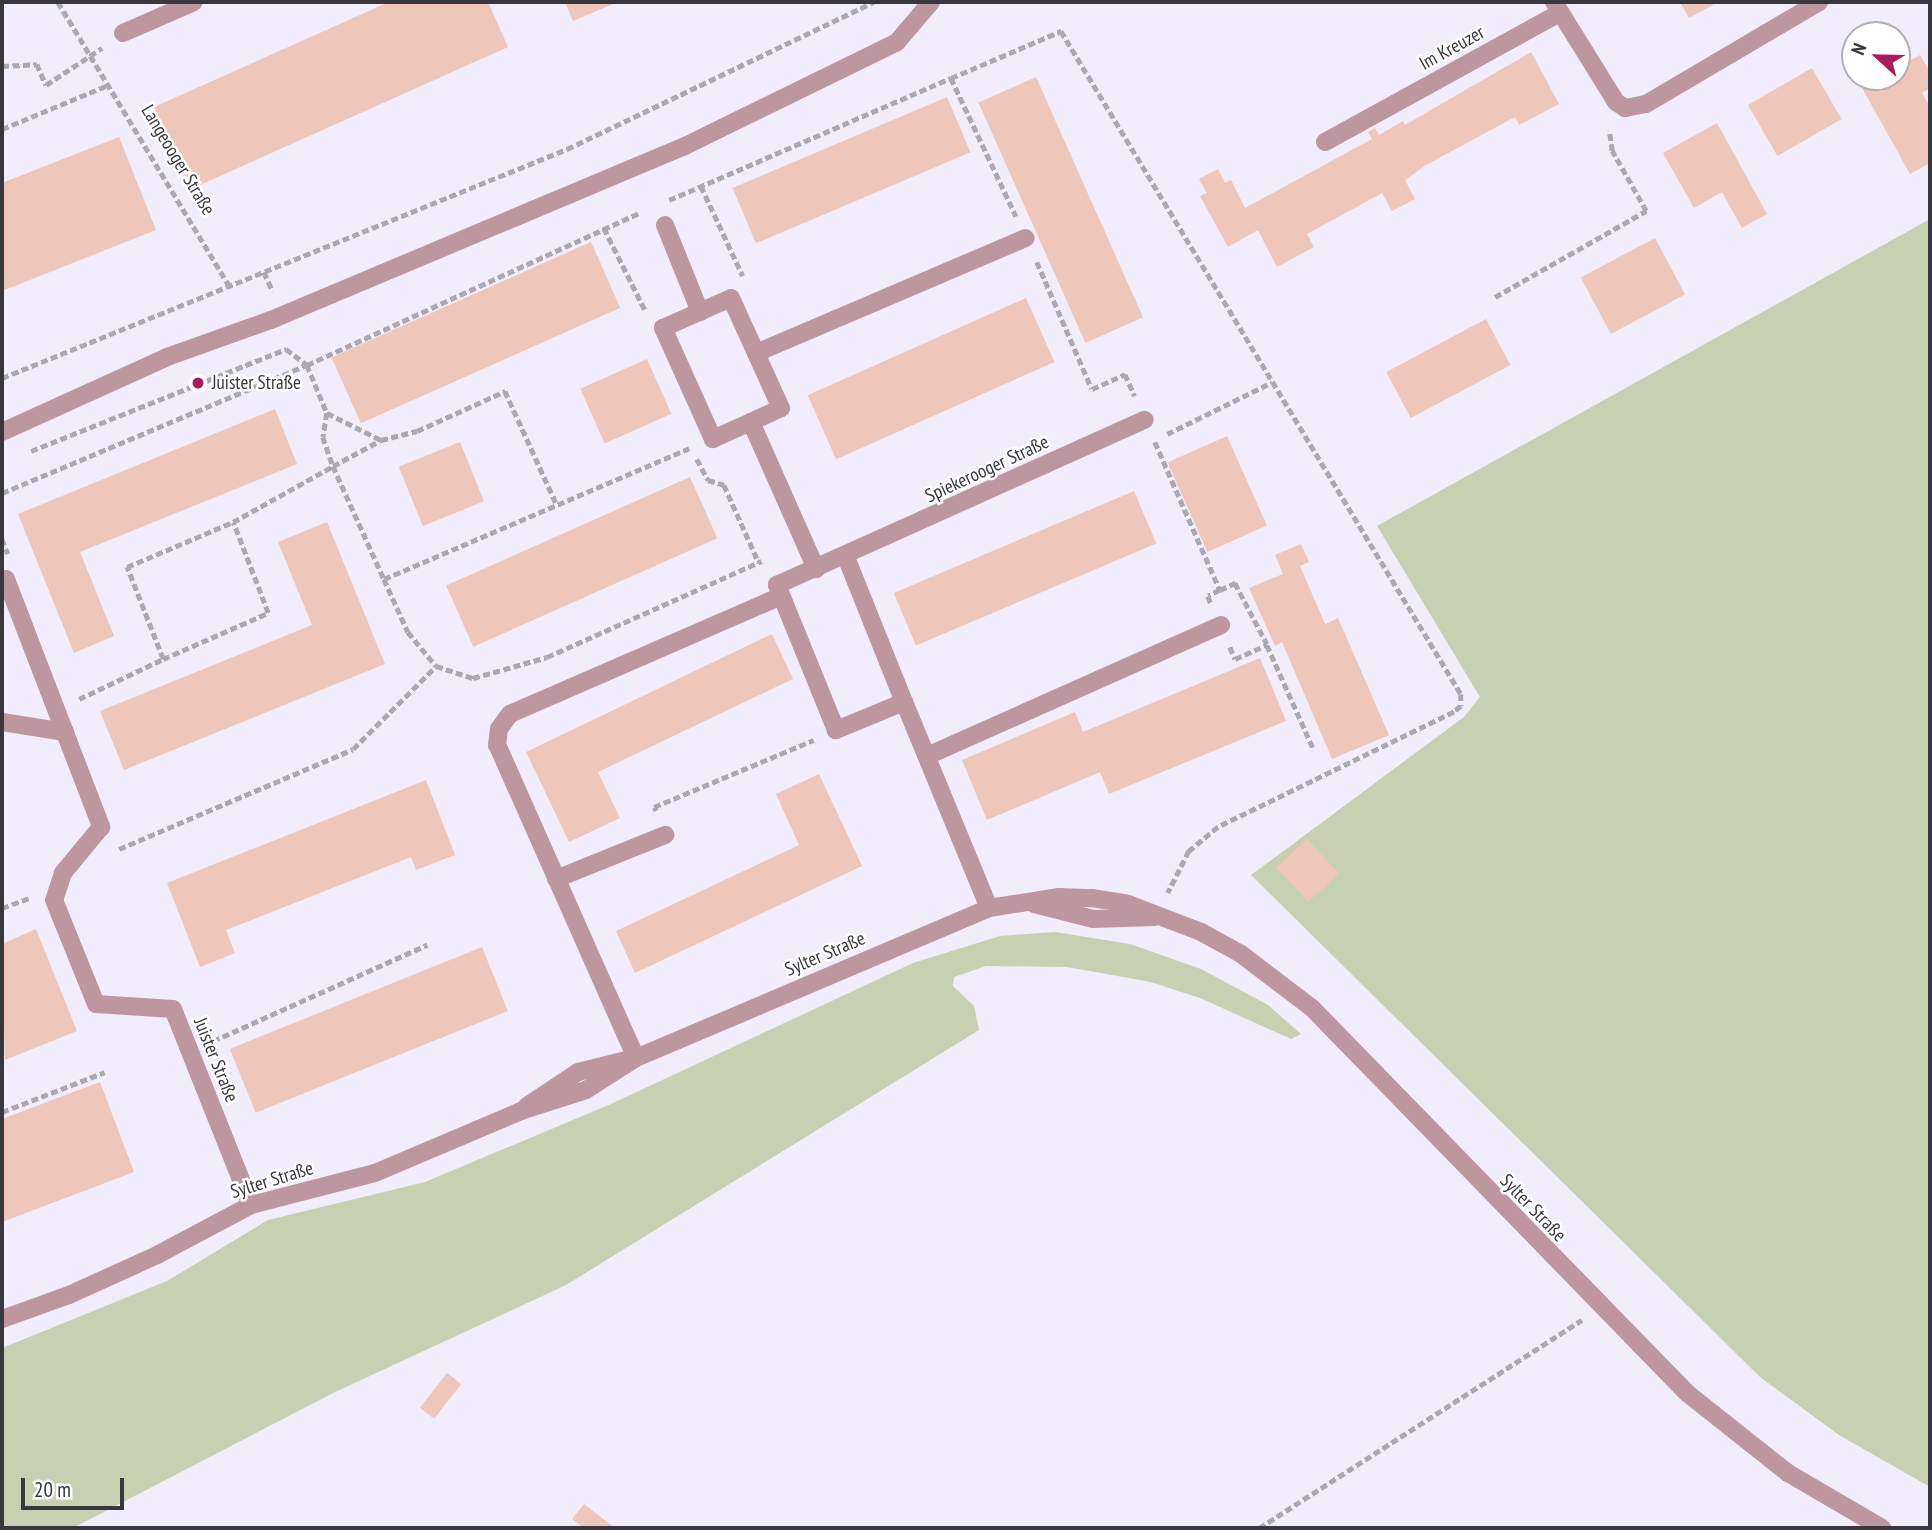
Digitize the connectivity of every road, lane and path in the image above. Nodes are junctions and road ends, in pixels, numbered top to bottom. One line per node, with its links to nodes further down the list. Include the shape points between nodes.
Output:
1 (58, 2): 8 (path, Langeooger Straße)
2 (194, 2): 7 (street)
3 (874, 2): 21 (path, via 567,149)
4 (931, 2): 33 (street, via 897,42 683,147 271,320 167,357)
5 (1811, 4): 6 (street, Im Kreuzer, via 1646,104 1625,108 1616,103)
6 (1557, 7): 14 (street, Im Kreuzer)
7 (123, 33)
8 (91, 56): 9 (path, via 46,85 37,64); 11 (path, Langeooger Straße)
9 (2, 66)
10 (951, 78): 15 (path); 20 (path); 29 (path, via 1061,31)
11 (108, 85): 12 (path); 21 (path, Langeooger Straße)
12 (2, 129)
13 (1609, 130): 22 (path, via 1612,150 1646,211)
14 (1325, 142)
15 (701, 186): 16 (path); 23 (path, via 748,287)
16 (664, 201)
17 (652, 207): 19 (path)
18 (665, 225): 24 (street)
19 (604, 228): 25 (path, via 654,326); 27 (path)
20 (1026, 238): 26 (street); 31 (path, via 1092,389 1125,374)
21 (229, 286): 28 (path)
22 (1495, 297)
23 (732, 298): 24 (street); 26 (street)
24 (700, 312): 25 (street)
25 (663, 328): 34 (street)
26 (756, 354): 32 (street, via 781,408)
27 (307, 365): 30 (path); 38 (path, via 286,349); 40 (path)
28 (2, 378)
29 (1272, 382): 36 (path); 66 (path, via 1461,694 1461,706 1218,827 1189,851)
30 (327, 412): 35 (path); 39 (path, via 323,437)
31 (1145, 420): 36 (path); 44 (street, Spiekerooger Straße)
32 (751, 422): 34 (street); 43 (street)
33 (2, 432)
34 (713, 439): 37 (path)
35 (381, 440): 39 (path); 41 (path, via 416,432 505,391)
36 (1154, 440): 49 (path)
37 (691, 447): 41 (path); 45 (path, via 703,473 724,485)
38 (25, 453)
39 (333, 467): 42 (path); 47 (path)
40 (2, 493)
41 (557, 505): 47 (path)
42 (233, 522): 53 (path, via 268,613); 53 (path, via 127,567)
43 (805, 543): 45 (path); 46 (street)
44 (846, 557): 46 (street, Spiekerooger Straße); 55 (street)
45 (759, 563): 54 (path, via 547,657 473,678)
46 (817, 569): 50 (street, Spiekerooger Straße, via 777,586)
47 (384, 579): 54 (path, via 408,632)
48 (2, 581): 56 (street, Juister Straße, via 6,579)
49 (1220, 590): 51 (path, via 1208,596); 52 (path, via 1235,583)
50 (781, 596): 58 (street); 64 (street, via 510,714 499,730 497,745)
51 (1220, 625): 52 (path, via 1235,659); 61 (street)
52 (1267, 645): 60 (path)
53 (163, 659): 56 (path)
54 (436, 666): 63 (path, via 353,749)
55 (904, 702): 58 (street); 61 (street)
56 (56, 709): 59 (street, Juister Straße)
57 (2, 722): 59 (street)
58 (836, 730): 62 (path, via 654,807)
59 (65, 732): 68 (street, Juister Straße, via 101,827 63,873 54,900 96,1004 173,1009)
60 (1313, 748)
61 (927, 757): 65 (street)
62 (665, 835): 64 (street)
63 (113, 851)
64 (556, 879): 69 (street)
65 (989, 908): 66 (street, Sylter Straße, via 1034,904 1093,919); 69 (street, Sylter Straße)
66 (1159, 917): 73 (street, Sylter Straße, via 1222,942 1312,1008)
67 (427, 945): 68 (path)
68 (190, 1051): 72 (street, Juister Straße)
69 (636, 1058): 72 (street, Sylter Straße, via 586,1090 522,1111 375,1173)
70 (106, 1072): 71 (path)
71 (2, 1112)
72 (251, 1205): 74 (street, Sylter Straße, via 157,1255)
73 (1600, 1308): 75 (path); 76 (street, Sylter Straße, via 1735,1434 1817,1492)
74 (2, 1319)
75 (1259, 1528)
76 (1881, 1528)

